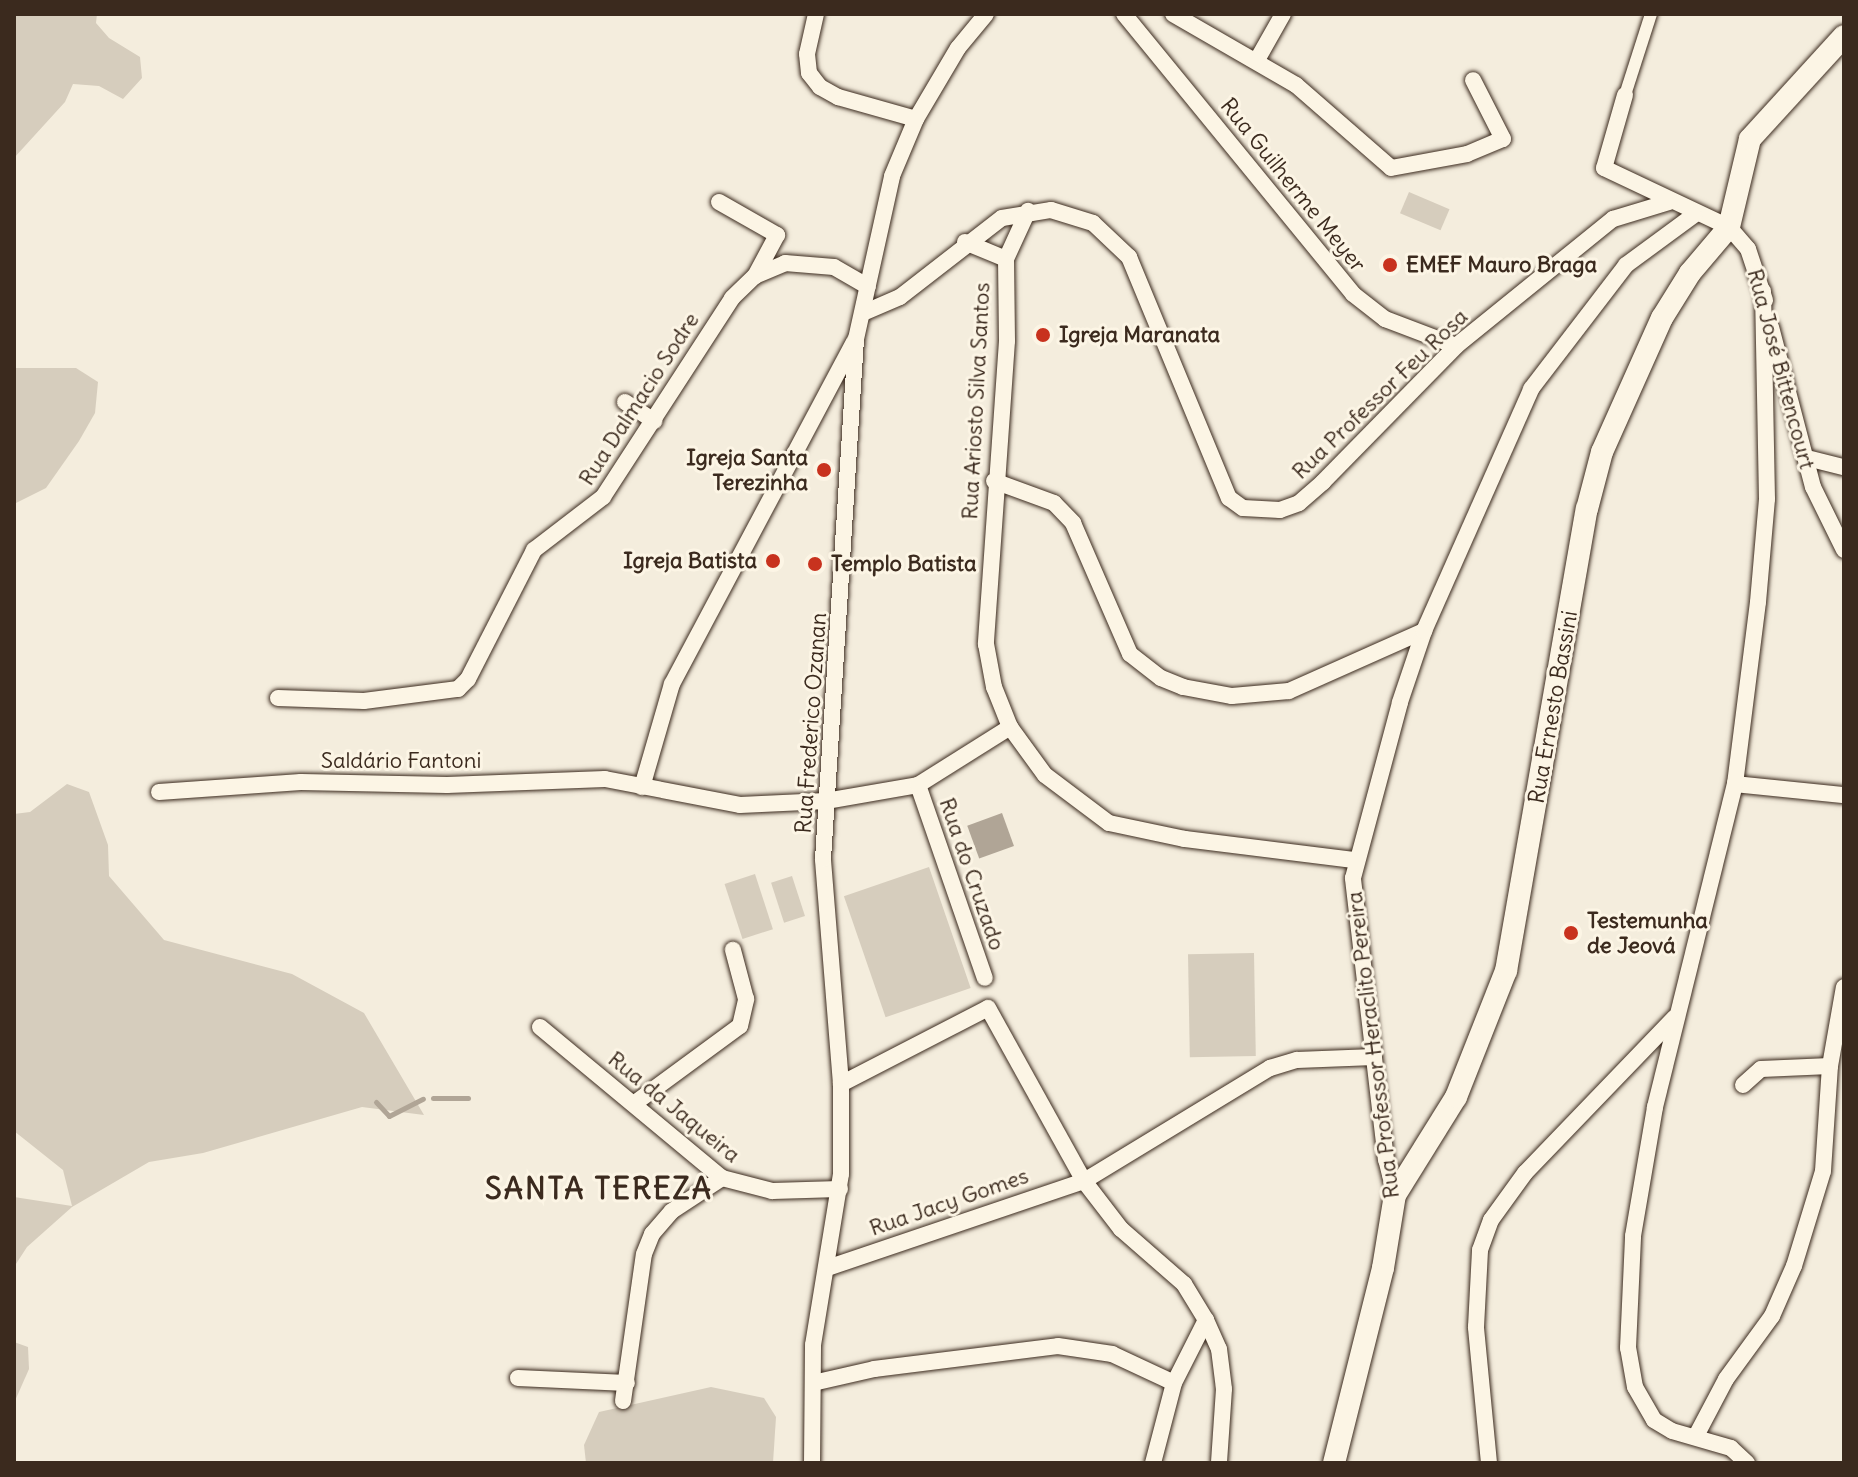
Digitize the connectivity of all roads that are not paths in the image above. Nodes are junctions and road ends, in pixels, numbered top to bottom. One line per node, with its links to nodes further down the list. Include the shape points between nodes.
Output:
1 (816, 14): 11 (street, via 807,54 809,73 820,87)
2 (986, 14): 11 (street, Rua Frederico Ozanan, via 958,48)
3 (1124, 14): 24 (street, Rua Guilherme Meyer, via 1353,294 1385,319)
4 (1283, 14): 8 (street)
5 (1651, 14): 10 (street)
6 (1183, 17): 8 (street)
7 (1844, 36): 16 (main road, via 1750,139)
8 (1257, 60): 9 (street, via 1296,85 1391,168 1467,154 1503,139)
9 (1473, 80)
10 (1625, 95): 13 (street, via 1604,168)
11 (916, 119): 20 (street, Rua Frederico Ozanan, via 892,176)
12 (719, 202): 19 (street, via 777,235)
13 (1669, 202): 15 (street); 24 (street, Rua Professor Feu Rosa, via 1613,219)
14 (1028, 211): 17 (street, Rua Professor Feu Rosa, via 1002,218); 18 (street); 24 (street, Rua Professor Feu Rosa, via 1051,210 1093,223 1129,257 1184,382 1217,475 1229,498 1243,508 1280,510 1299,503)
15 (1694, 215): 16 (street); 31 (street, Rua Professor Heraclito Pereira, via 1626,265 1531,389)
16 (1729, 227): 21 (street, Rua José Bittencourt, via 1748,249); 54 (main road, Rua Ernesto Bassini, via 1690,273 1662,318 1602,452 1587,509 1506,971 1456,1097)
17 (965, 242): 18 (street, Rua Ariosto Silva Santos); 22 (street, Rua Professor Feu Rosa, via 900,297)
18 (1006, 259): 29 (street, Rua Ariosto Silva Santos, via 1007,341)
19 (755, 276): 20 (street, Rua Dalmacio Sodre, via 785,263 814,262); 26 (street, Rua Dalmacio Sodre, via 732,298)
20 (868, 287): 22 (street, Rua Frederico Ozanan)
21 (1763, 291): 27 (street, Rua José Bittencourt); 34 (street, via 1767,499)
22 (863, 313): 23 (street, Rua Frederico Ozanan)
23 (856, 339): 36 (street, via 672,684); 39 (street, Rua Frederico Ozanan, via 835,732)
24 (1456, 346)
25 (625, 402): 26 (street)
26 (654, 421): 32 (street, Rua Dalmacio Sodre, via 603,497 534,550 458,689 364,701)
27 (1807, 458): 28 (street); 30 (street, Rua José Bittencourt, via 1813,487)
28 (1844, 467)
29 (994, 481): 31 (street, via 1054,503 1073,523 1130,654 1183,687 1232,696 1289,691); 33 (street, Rua Ariosto Silva Santos, via 986,644 994,687)
30 (1844, 550)
31 (1424, 631): 40 (street, Rua Professor Heraclito Pereira)
32 (278, 698)
33 (1010, 727): 35 (street); 40 (street, Rua Ariosto Silva Santos, via 1045,775 1119,827)
34 (1735, 784): 38 (street); 44 (street)
35 (918, 785): 39 (street, Saldário Fantoni); 42 (street, Rua do Cruzado)
36 (642, 787): 37 (street, Saldário Fantoni, via 605,779 447,785 301,782); 39 (street, Saldário Fantoni, via 740,805)
37 (159, 792)
38 (1844, 795)
39 (826, 801): 48 (street, Rua Frederico Ozanan, via 823,859)
40 (1354, 860): 46 (street, Rua Professor Heraclito Pereira)
41 (733, 950): 50 (street, via 746,999 740,1026)
42 (985, 978)
43 (1844, 987): 47 (street)
44 (1676, 1016): 62 (street, via 1633,1236 1628,1348 1635,1387 1654,1420); 67 (street, via 1505,1197 1491,1220 1478,1273 1476,1327)
45 (540, 1027): 50 (street, Rua da Jaqueira)
46 (1374, 1057): 52 (street, Rua Jacy Gomes, via 1297,1060 1270,1068); 54 (street, Rua Professor Heraclito Pereira)
47 (1830, 1066): 49 (street, via 1761,1069); 62 (street, via 1823,1171 1794,1266 1772,1316 1726,1379)
48 (841, 1084): 52 (street, via 988,1008); 53 (street, Rua Frederico Ozanan)
49 (1743, 1085)
50 (635, 1103): 51 (street, Rua da Jaqueira)
51 (722, 1178): 53 (street, Rua da Jaqueira, via 772,1191); 58 (street, via 672,1211 652,1234 644,1254)
52 (1084, 1181): 55 (street, Rua Jacy Gomes); 56 (street, via 1121,1229 1184,1284)
53 (840, 1189): 55 (street, Rua Frederico Ozanan)
54 (1395, 1195): 66 (main road, Rua Professor Heraclito Pereira, via 1383,1268)
55 (830, 1267): 59 (street, Rua Frederico Ozanan, via 813,1345)
56 (1206, 1320): 60 (street); 65 (street, via 1219,1349 1224,1389)
57 (518, 1378): 58 (street)
58 (627, 1383): 61 (street)
59 (813, 1383): 60 (street, via 874,1369 1058,1346 1112,1354); 63 (street, Rua Frederico Ozanan)
60 (1174, 1383): 64 (street)
61 (623, 1401)
62 (1696, 1436): 68 (street, via 1731,1448)
63 (812, 1463)
64 (1153, 1463)
65 (1219, 1463)
66 (1334, 1463)
67 (1489, 1463)
68 (1747, 1463)

